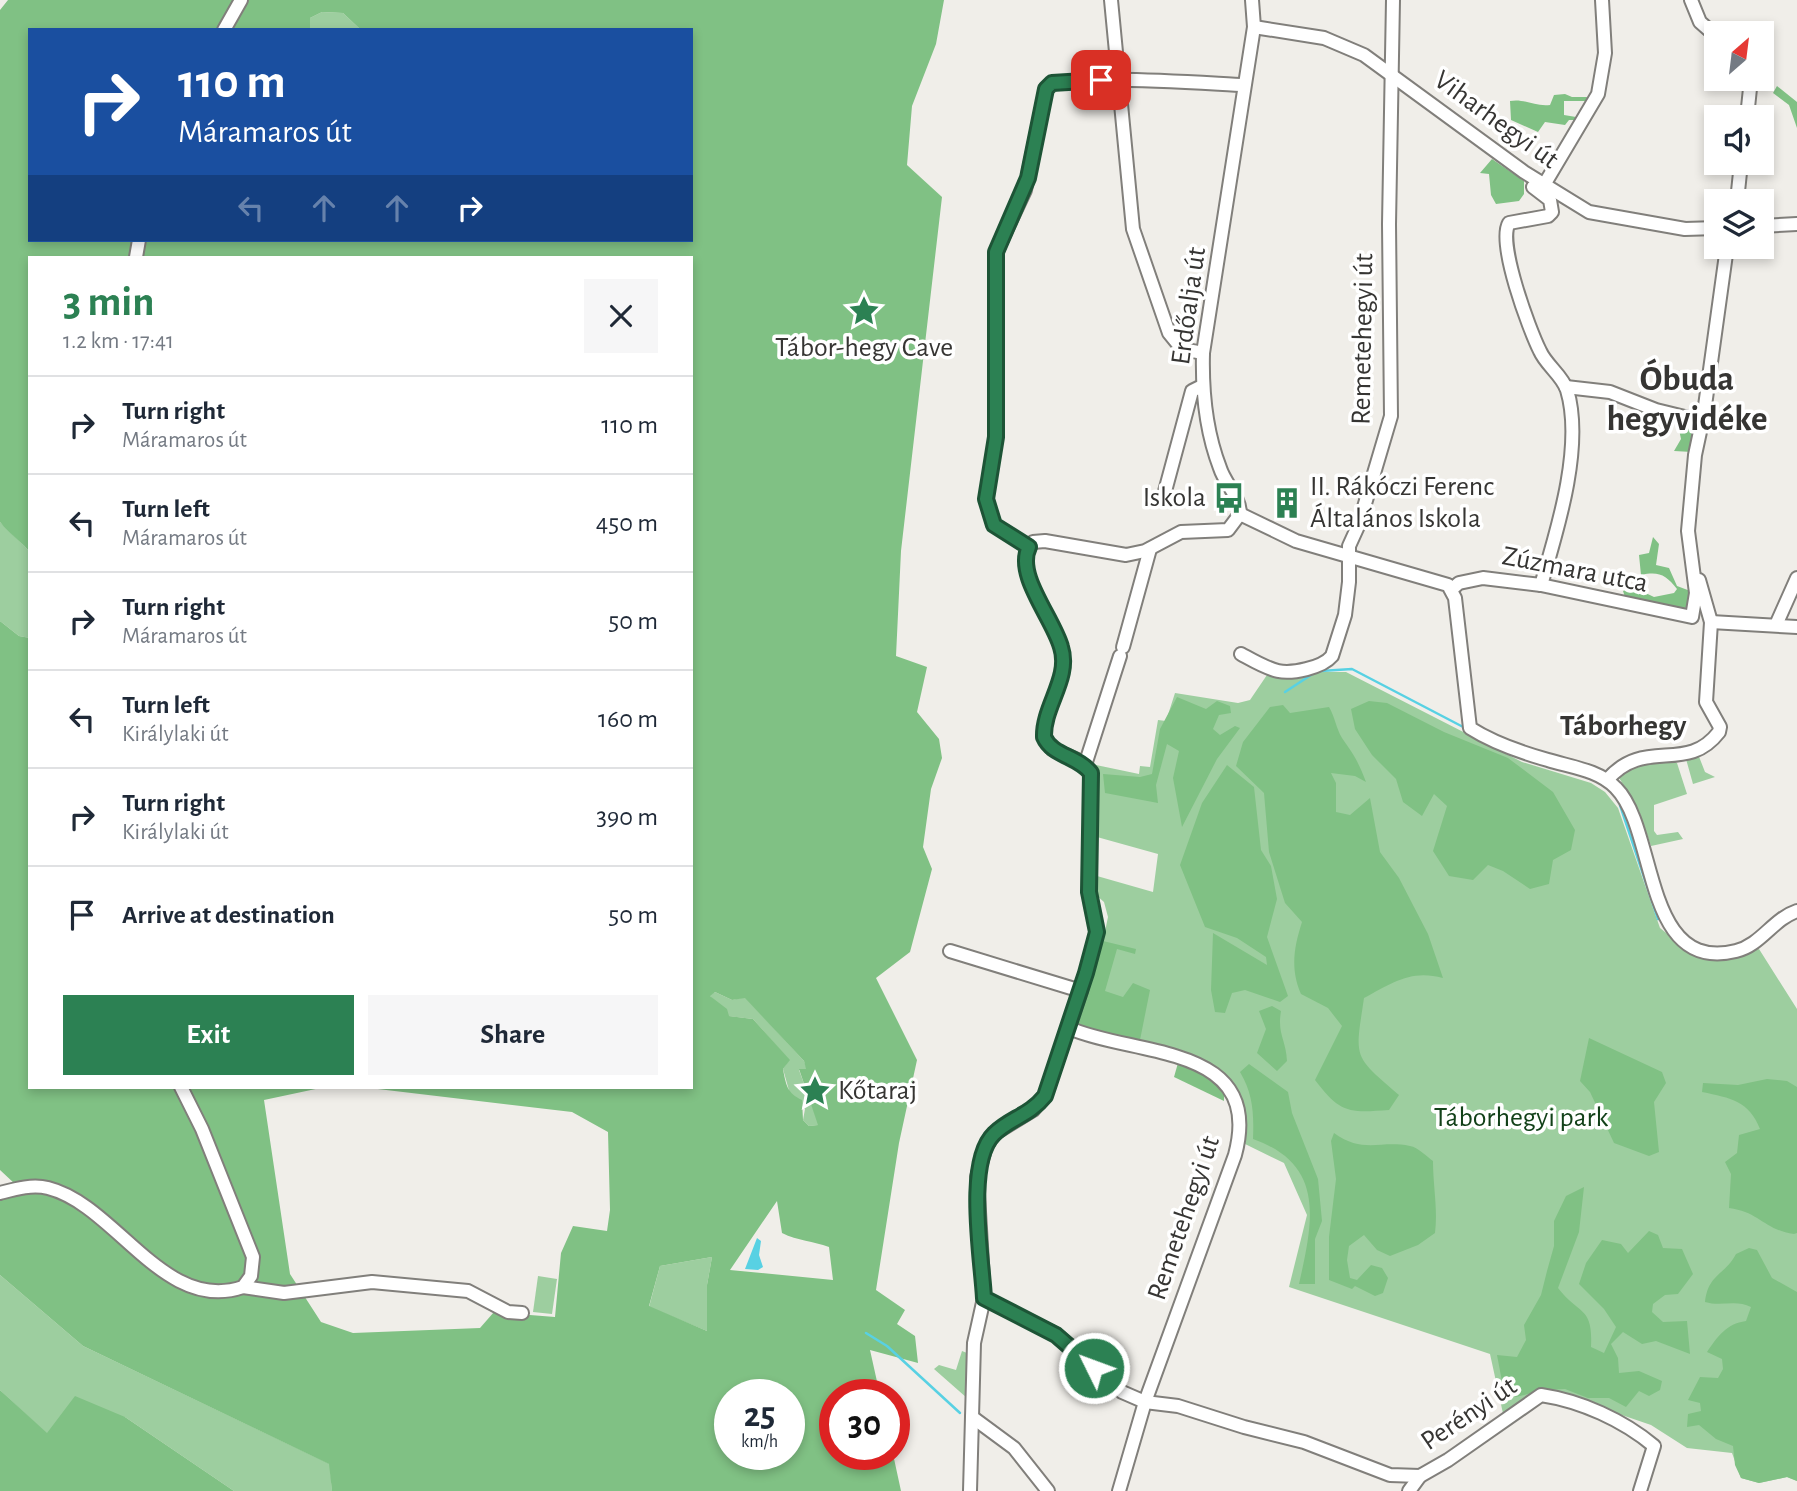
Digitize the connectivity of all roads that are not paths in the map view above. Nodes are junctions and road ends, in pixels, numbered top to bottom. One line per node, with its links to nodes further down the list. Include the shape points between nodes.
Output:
1 (241, 0): 9 (street)
2 (1111, 0): 10 (street)
3 (1252, 0): 8 (street, Erdőalja út)
4 (1393, 0): 11 (street, Remetehegyi út)
5 (1602, 0): 16 (street, via 1605,53 1598,94)
6 (1691, 0): 7 (street)
7 (1704, 26)
8 (1254, 27): 11 (street, Viharhegyi út, via 1324,38 1364,55); 14 (street, Erdőalja út)
9 (225, 28)
10 (1117, 58): 12 (street, via 1113,72); 13 (street)
11 (1393, 76): 15 (street, Viharhegyi út); 29 (street, Remetehegyi út, via 1391,416)
12 (1101, 80): 13 (street); 27 (street, via 1052,83 1046,89 1028,178 996,252 996,437 987,510 1000,531)
13 (1119, 80): 14 (street); 21 (street, via 1130,206 1140,257 1175,342 1182,349)
14 (1244, 85): 21 (street, Erdőalja út)
15 (1524, 172): 16 (street, Viharhegyi út); 23 (street, via 1528,183 1550,200 1553,208 1548,216 1509,223 1509,261 1539,350)
16 (1544, 185): 19 (street, Viharhegyi út, via 1589,212)
17 (1797, 224): 18 (street)
18 (1774, 225)
19 (1704, 228)
20 (1725, 259): 24 (street)
21 (1203, 353): 22 (street, Erdőalja út)
22 (1202, 386): 25 (street, via 1192,391); 26 (street, Erdőalja út, via 1220,471)
23 (1566, 387): 24 (street, via 1610,392); 32 (street, via 1572,416 1570,461)
24 (1701, 421): 30 (street, via 1688,531)
25 (1164, 495)
26 (1240, 514): 28 (street, via 1228,530 1181,531); 29 (street, via 1279,534)
27 (1029, 547): 28 (street, via 1039,541 1115,554); 38 (street, via 1027,573 1063,657 1044,737 1052,749)
28 (1150, 549): 38 (street)
29 (1349, 556): 33 (street, via 1437,579); 37 (street, Remetehegyi út, via 1345,615 1328,661 1286,672)
30 (1695, 571): 32 (street, Zúzmara utca, via 1692,617); 34 (street)
31 (1797, 578): 35 (street)
32 (1541, 585): 33 (street, Zúzmara utca, via 1483,578)
33 (1451, 589): 39 (street, via 1468,723 1475,731 1518,749)
34 (1711, 622): 35 (street); 39 (street, via 1706,702 1720,732 1680,757 1638,757)
35 (1776, 625): 36 (street)
36 (1797, 627)
37 (1241, 654)
38 (1085, 765): 42 (street, via 1093,782 1089,892 1097,932)
39 (1607, 780): 40 (street, via 1625,800 1662,909 1686,941 1714,952 1739,950)
40 (1797, 911)
41 (950, 951): 42 (street)
42 (1081, 991): 43 (street)
43 (1069, 1028): 47 (street, via 1045,1096 1033,1110 994,1134 986,1146 977,1177); 49 (street, Remetehegyi út, via 1097,1040 1202,1064 1223,1082 1237,1107 1240,1128 1235,1155)
44 (182, 1089): 46 (street, via 246,1236 253,1267)
45 (0, 1193): 46 (street, via 30,1187 51,1189 111,1226 173,1278 218,1291)
46 (243, 1287): 48 (street, via 284,1293 372,1282 468,1292 508,1312)
47 (984, 1298): 49 (street, via 1056,1335 1109,1383); 50 (street, via 974,1343)
48 (522, 1313)
49 (1145, 1402): 51 (street, Perényi út, via 1178,1406 1304,1442 1378,1472); 54 (street, Remetehegyi út)
50 (972, 1417): 52 (street); 53 (street, via 1014,1448)
51 (1420, 1476): 55 (street, Perényi út); 56 (street, Perényi út, via 1541,1395 1571,1400 1654,1446)
52 (970, 1491)
53 (1048, 1491)
54 (1119, 1491)
55 (1409, 1491)
56 (1640, 1491)

